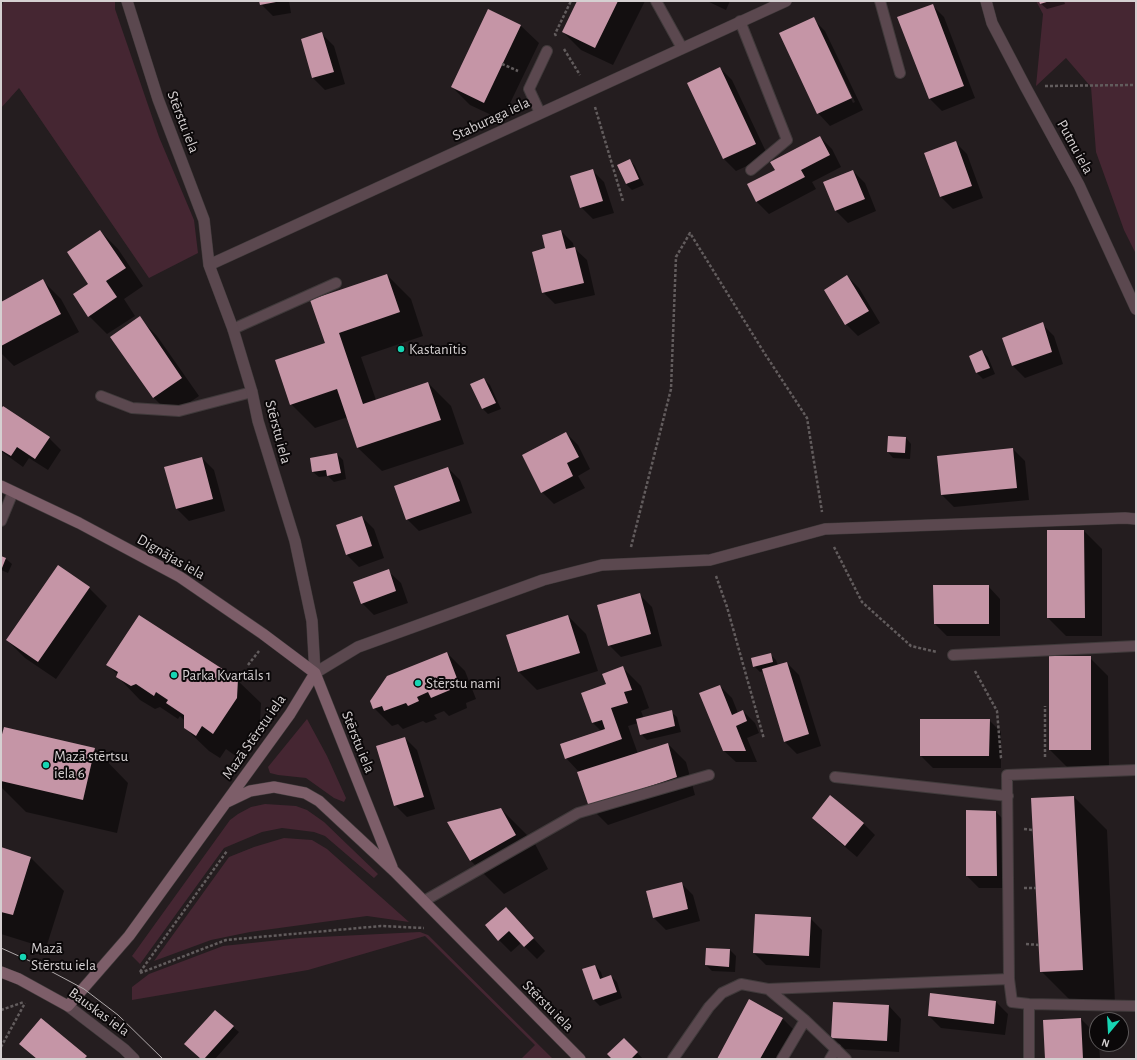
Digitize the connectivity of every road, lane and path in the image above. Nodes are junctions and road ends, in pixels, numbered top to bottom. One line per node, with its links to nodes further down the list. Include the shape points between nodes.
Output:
1 (127, 1): 19 (street, Stērstu iela, via 158,99 204,220)
2 (571, 1): 8 (path, via 555,34)
3 (656, 1): 10 (lane)
4 (786, 1): 7 (street, Staburaga iela)
5 (880, 1): 12 (lane)
6 (986, 1): 14 (street, Putnu iela, via 992,23)
7 (740, 21): 10 (street, Staburaga iela); 17 (lane, via 787,140)
8 (559, 40)
9 (563, 47): 15 (path)
10 (682, 48): 15 (street, Staburaga iela)
11 (547, 51): 16 (lane, via 530,88)
12 (900, 73)
13 (1136, 85): 14 (path)
14 (1025, 86): 21 (street, Putnu iela, via 1079,185)
15 (590, 91): 16 (street, Staburaga iela); 18 (path)
16 (540, 113): 19 (street, Staburaga iela)
17 (751, 170)
18 (623, 200)
19 (209, 264): 22 (street, Stērstu iela)
20 (336, 283): 22 (lane)
21 (1136, 309)
22 (233, 328): 23 (street, Stērstu iela)
23 (252, 392): 24 (lane, via 179,411 132,408); 37 (street, Stērstu iela, via 258,421 295,540 312,621)
24 (101, 396)
25 (1, 486): 26 (main road, Dignājas iela)
26 (13, 492): 28 (lane); 37 (main road, Dignājas iela, via 180,577)
27 (1136, 519): 29 (street)
28 (1, 521)
29 (825, 529): 30 (street); 31 (path, via 807,418 690,233 676,257 670,389); 35 (path, via 862,602 911,646)
30 (710, 560): 31 (street); 39 (path, via 727,607)
31 (626, 564): 37 (street, via 602,565 543,580 358,647)
32 (1136, 646): 34 (lane)
33 (260, 650): 36 (path)
34 (966, 654): 35 (lane); 43 (path, via 997,711 1001,758)
35 (953, 655)
36 (248, 665)
37 (315, 673): 46 (main road, Mazā Stērstu iela, via 290,714); 48 (main road, Stērstu iela)
38 (1045, 706): 41 (path)
39 (764, 739)
40 (1136, 770): 41 (lane)
41 (1045, 774): 43 (lane)
42 (709, 775): 49 (lane, via 578,814)
43 (1017, 775): 45 (lane, via 1007,775)
44 (835, 777): 45 (lane)
45 (1008, 796): 54 (lane)
46 (226, 802): 48 (main road, Stērstu iela, via 250,791 274,786 305,793 330,810); 57 (main road, Mazā Stērstu iela, via 129,936)
47 (228, 851): 50 (path, via 140,973 226,940 381,926)
48 (394, 871): 49 (main road, Stērstu iela)
49 (424, 901): 64 (main road, Stērstu iela)
50 (424, 928)
51 (1019, 944): 52 (path)
52 (1039, 945)
53 (1, 972): 57 (main road, Bauskas iela)
54 (1009, 979): 55 (lane); 56 (lane, via 1012,1002)
55 (768, 990): 60 (lane); 65 (lane, via 742,984 722,993 709,1007)
56 (1029, 1004): 58 (lane); 69 (lane)
57 (68, 1006): 63 (street, Bauskas iela)
58 (1136, 1006)
59 (1, 1010): 61 (path, via 26,1002)
60 (806, 1020): 62 (lane); 66 (lane)
61 (1, 1047)
62 (836, 1049): 67 (lane); 68 (lane)
63 (134, 1059)
64 (580, 1059)
65 (673, 1059)
66 (782, 1059)
67 (830, 1059)
68 (846, 1059)
69 (1029, 1059)

